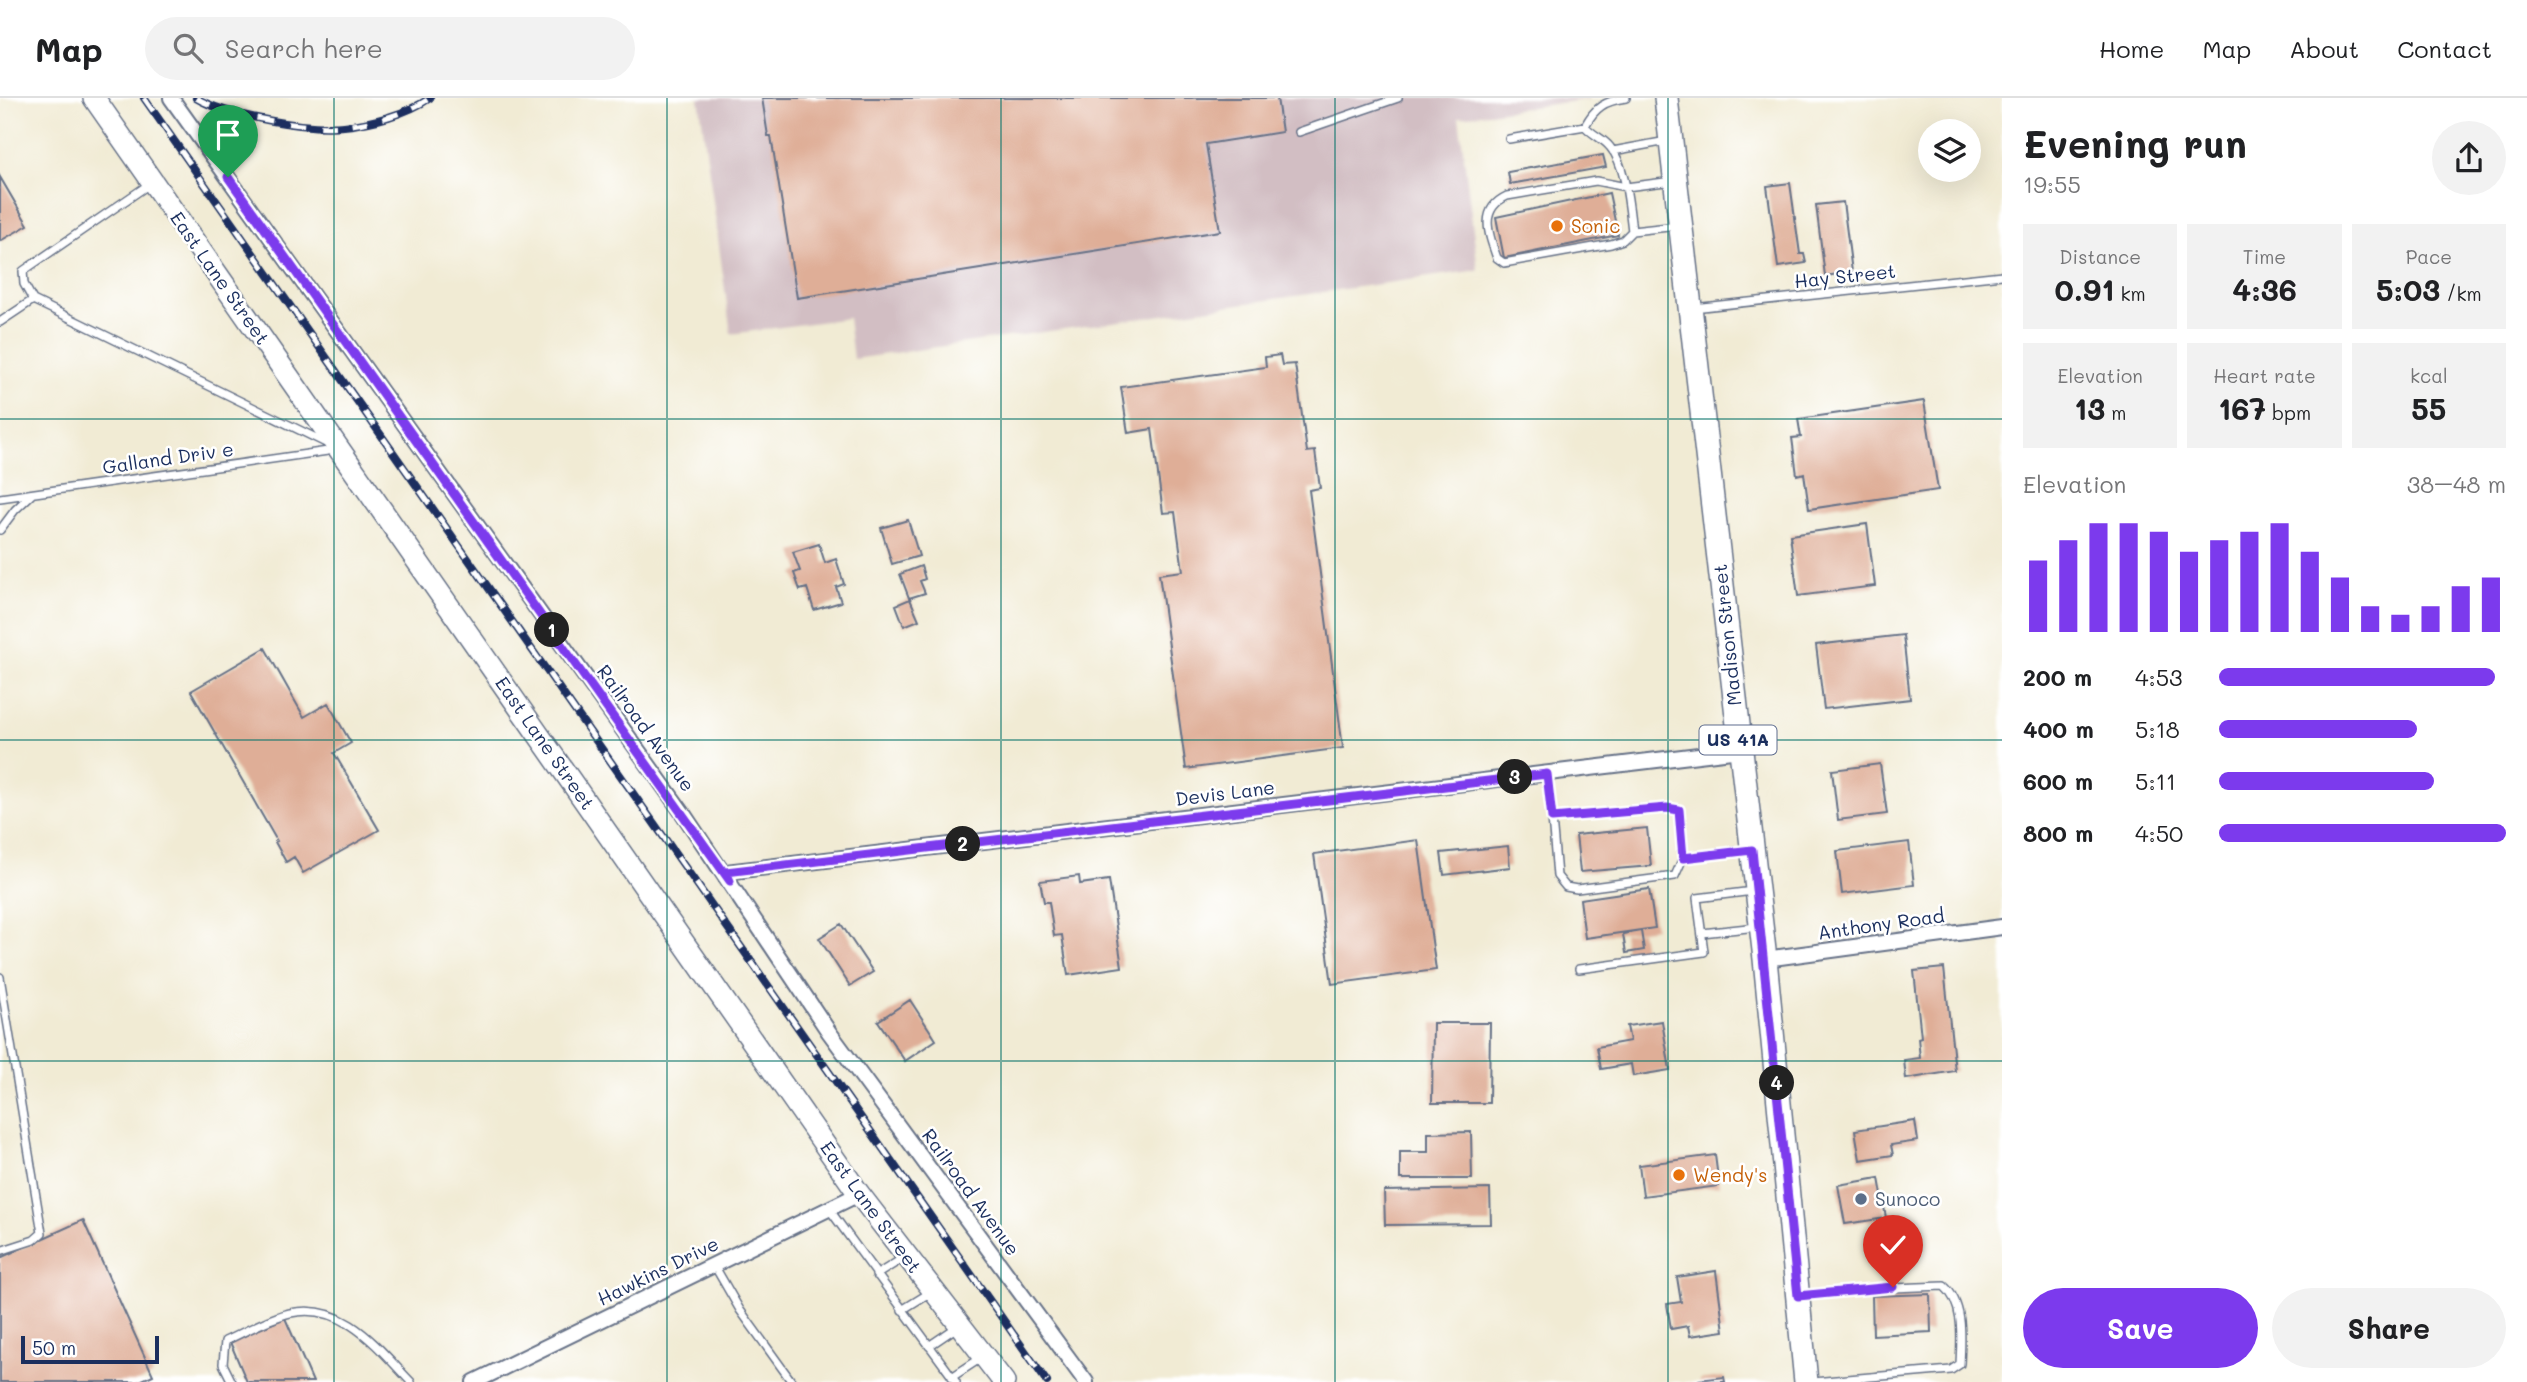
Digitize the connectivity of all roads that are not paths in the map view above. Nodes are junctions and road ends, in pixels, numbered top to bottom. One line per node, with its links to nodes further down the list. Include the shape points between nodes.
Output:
1 (94, 98): 12 (street, East Lane Street)
2 (171, 98): 29 (street, Railroad Avenue)
3 (1398, 98): 7 (lane)
4 (1626, 98): 6 (lane, via 1602,103)
5 (1666, 98): 9 (main road, Madison Street / US 41A)
6 (1585, 126): 8 (lane); 10 (lane)
7 (1299, 132)
8 (1509, 139)
9 (1672, 140): 10 (lane); 11 (main road, Madison Street / US 41A)
10 (1613, 151): 13 (lane)
11 (1677, 180): 13 (lane); 14 (main road, Madison Street / US 41A)
12 (153, 182): 17 (lane, via 23,271); 20 (street, East Lane Street)
13 (1626, 187): 15 (lane); 15 (lane, via 1596,181 1507,195 1494,202 1487,215 1497,258 1504,263 1611,244)
14 (1682, 226): 15 (lane); 18 (main road, Madison Street / US 41A)
15 (1632, 231)
16 (2002, 275): 18 (lane, Hay Street)
17 (33, 300): 19 (lane); 20 (lane)
18 (1691, 308): 24 (main road, Madison Street / US 41A)
19 (0, 322)
20 (340, 450): 21 (lane, Galland Driv e); 37 (street, East Lane Street)
21 (34, 493): 22 (lane, Galland Driv e); 23 (lane)
22 (0, 498)
23 (0, 530)
24 (1740, 750): 25 (street, Devis Lane); 27 (main road, Madison Street / US 41A)
25 (1547, 774): 26 (lane); 29 (street, Devis Lane, via 726,872)
26 (1552, 818): 28 (lane, via 1679,810); 28 (lane, via 1557,876 1566,887 1675,876)
27 (1752, 850): 28 (lane); 30 (main road, Madison Street / US 41A)
28 (1683, 858)
29 (730, 881): 55 (street, Railroad Avenue, via 829,1032)
30 (1756, 891): 31 (main road, Madison Street / US 41A); 33 (lane, via 1697,898)
31 (1761, 926): 33 (lane); 34 (main road, Madison Street / US 41A)
32 (2002, 927): 34 (street, Anthony Road)
33 (1702, 933): 35 (lane, via 1704,952)
34 (1765, 959): 44 (main road, Madison Street / US 41A)
35 (1579, 969)
36 (0, 977): 39 (lane, via 42,1233)
37 (859, 1194): 38 (street, Hawkins Drive); 40 (street, East Lane Street)
38 (829, 1209): 41 (street, Hawkins Drive); 42 (lane)
39 (0, 1251)
40 (907, 1256): 42 (lane); 43 (street, East Lane Street)
41 (714, 1265): 52 (street, Hawkins Drive); 53 (lane)
42 (876, 1275): 45 (lane)
43 (934, 1290): 45 (lane); 46 (street, East Lane Street)
44 (1798, 1296): 56 (main road, Madison Street / US 41A); 57 (lane, via 1944,1286 1958,1310 1960,1364 1951,1370)
45 (902, 1310): 47 (lane)
46 (960, 1325): 47 (lane); 48 (street, East Lane Street)
47 (929, 1346): 49 (lane)
48 (984, 1356): 49 (lane); 54 (street, East Lane Street)
49 (954, 1379)
50 (232, 1382): 51 (lane, via 223,1364 225,1341 291,1313 330,1313 363,1332)
51 (411, 1382)
52 (474, 1382)
53 (792, 1382)
54 (1004, 1382)
55 (1086, 1382)
56 (1806, 1382)
57 (1813, 1382)

